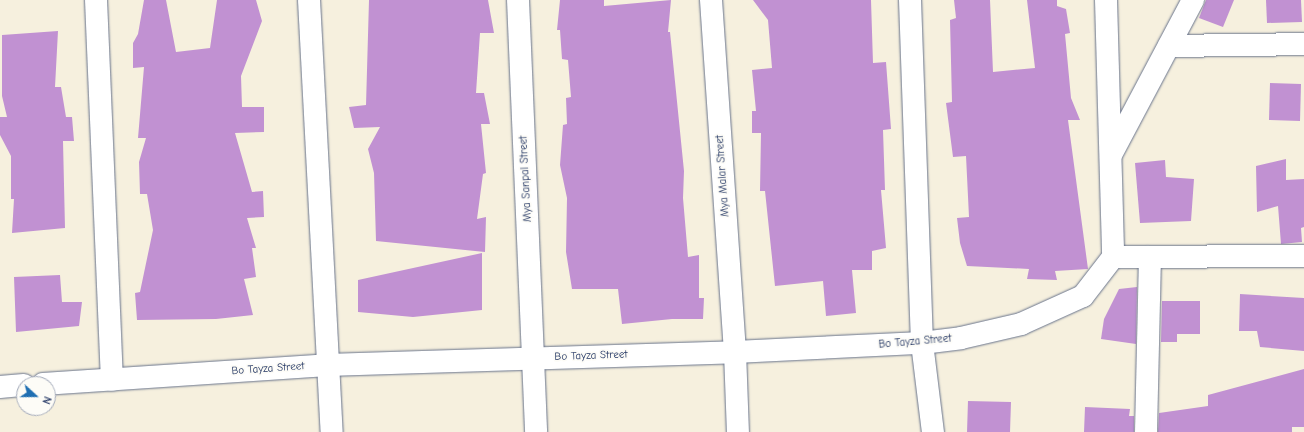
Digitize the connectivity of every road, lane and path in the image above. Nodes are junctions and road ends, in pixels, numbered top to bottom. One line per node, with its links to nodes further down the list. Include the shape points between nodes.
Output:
1 (96, 0): 18 (street)
2 (310, 0): 17 (street)
3 (518, 0): 16 (street, Mya Sanpal Street)
4 (711, 0): 15 (street, Mya Malar Street)
5 (910, 0): 14 (street)
6 (1106, 0): 10 (street)
7 (1193, 0): 9 (street)
8 (1304, 44): 9 (street)
9 (1169, 46): 10 (street)
10 (1112, 153): 12 (street)
11 (1304, 256): 13 (street)
12 (1113, 257): 13 (street); 14 (street, Bo Tayza Street, via 1083,296 1021,324 961,338)
13 (1150, 257): 26 (street)
14 (922, 343): 15 (street, Bo Tayza Street); 25 (street)
15 (735, 352): 16 (street, Bo Tayza Street); 24 (street, Mya Malar Street)
16 (534, 357): 17 (street, Bo Tayza Street); 23 (street, Mya Sanpal Street)
17 (327, 365): 18 (street, Bo Tayza Street); 22 (street)
18 (112, 380): 19 (street, Bo Tayza Street)
19 (56, 383)
20 (16, 386): 21 (street)
21 (0, 387)
22 (332, 432)
23 (536, 432)
24 (738, 432)
25 (933, 432)
26 (1146, 432)

